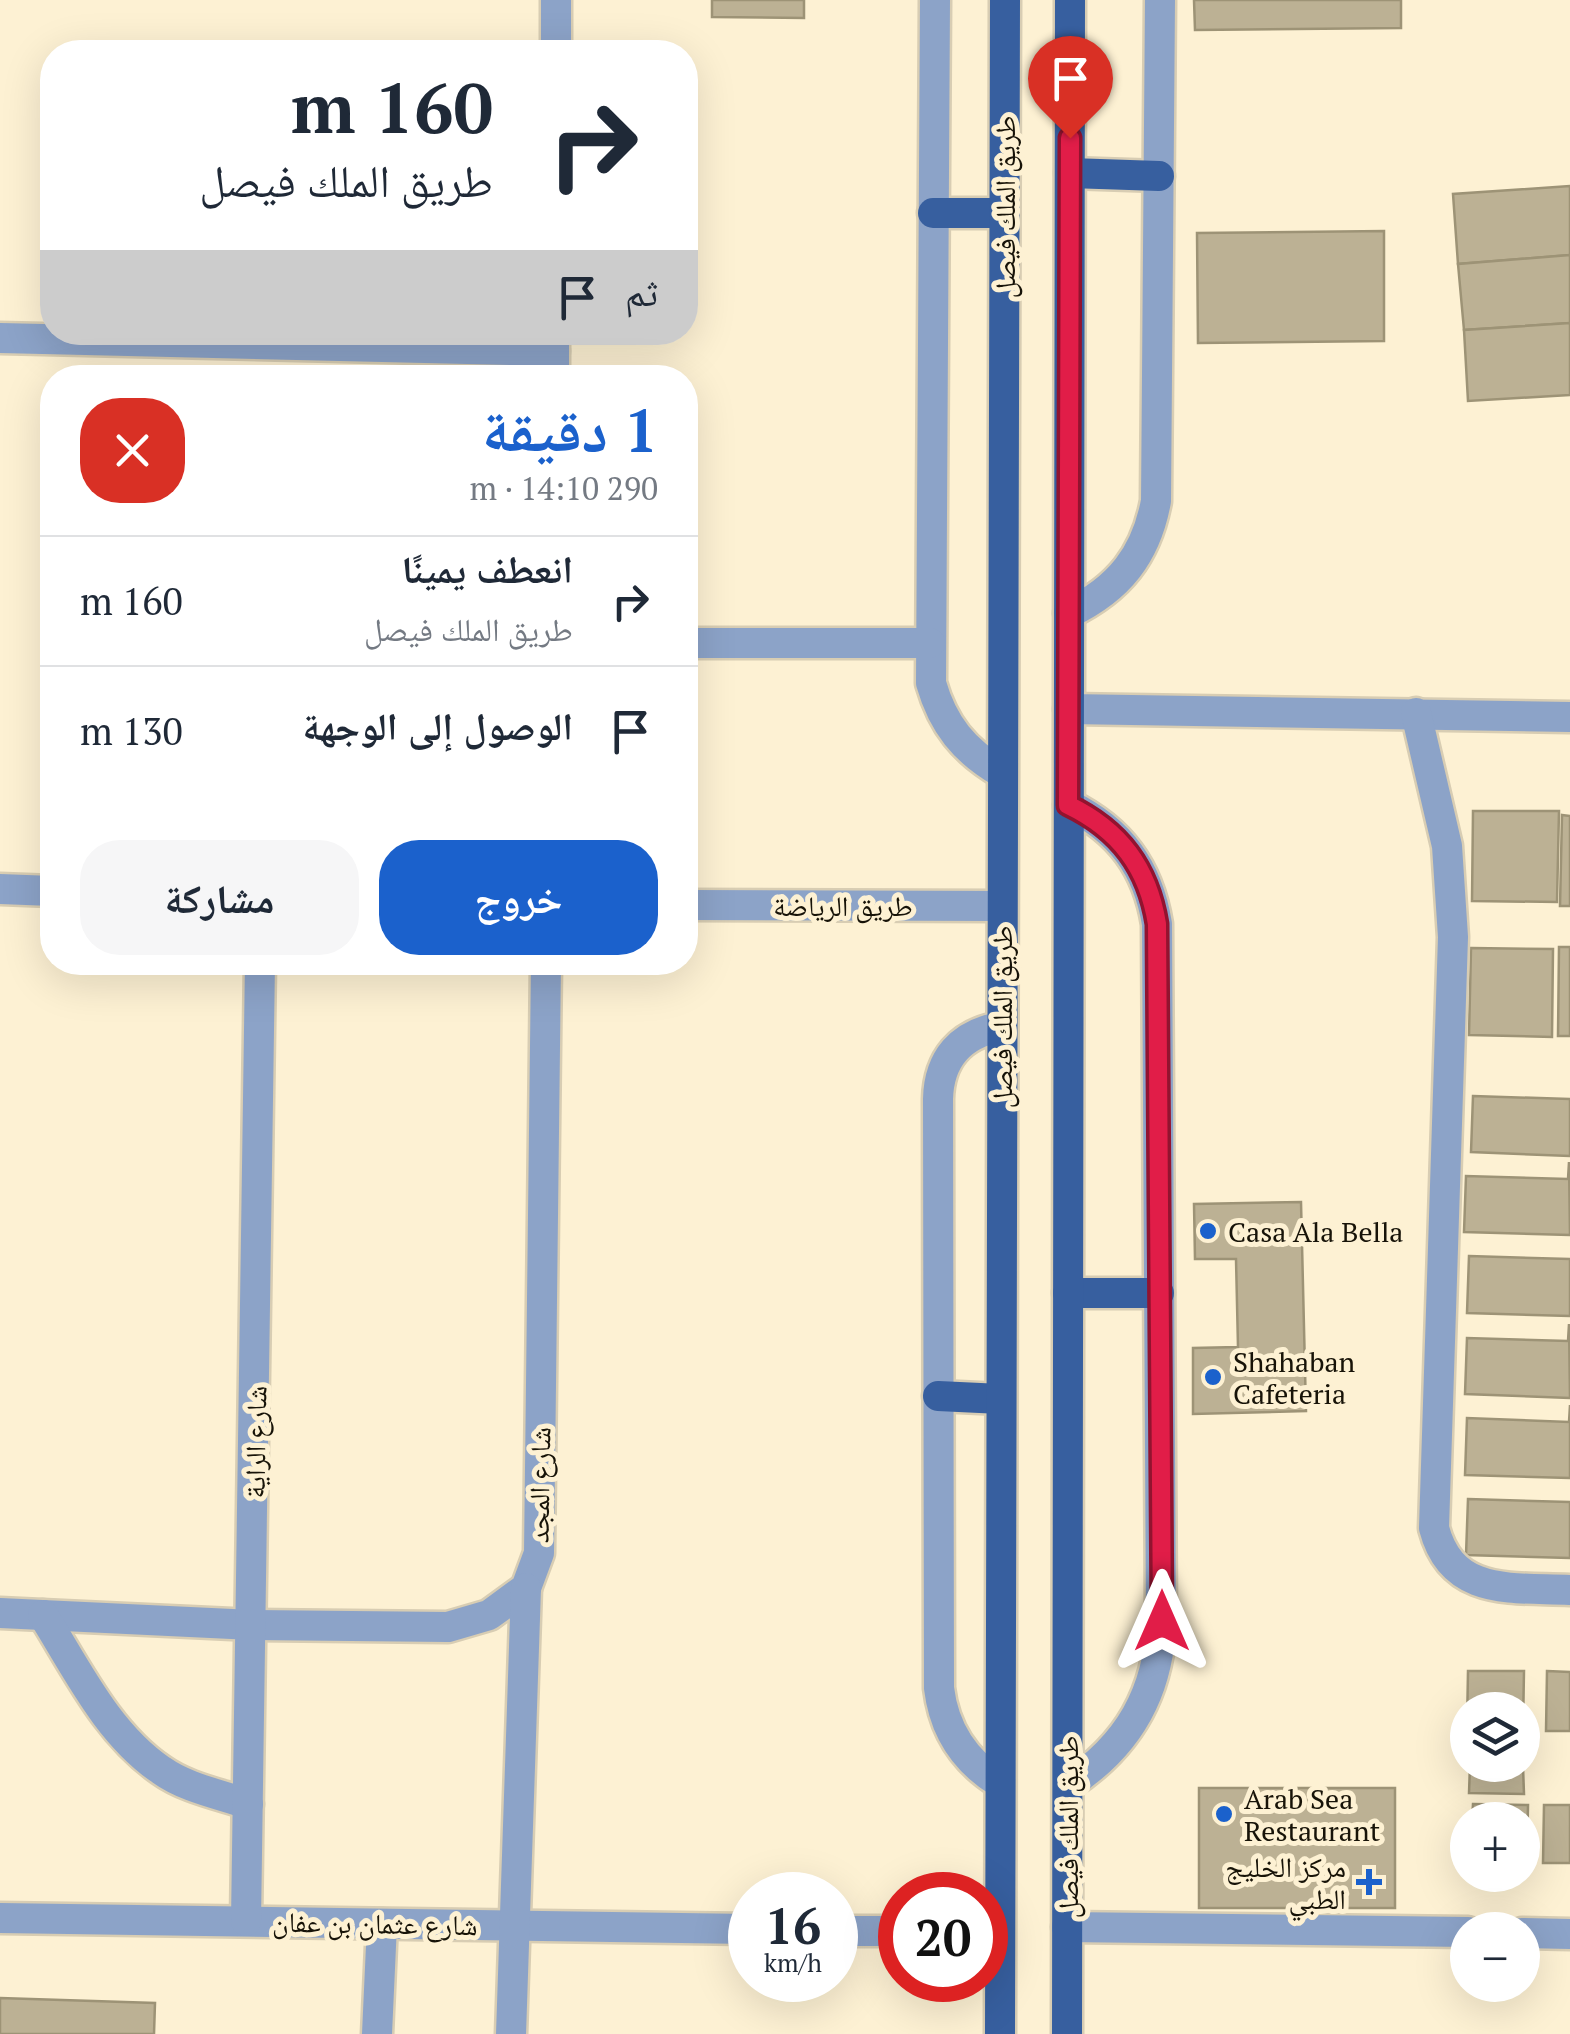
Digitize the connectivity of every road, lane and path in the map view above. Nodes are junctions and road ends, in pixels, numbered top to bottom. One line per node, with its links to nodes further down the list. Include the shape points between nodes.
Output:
1 (556, 0): 6 (street)
2 (935, 0): 9 (street)
3 (1006, 0): 10 (main road, طريق الملك فيصل)
4 (1070, 0): 7 (main road, طريق الملك فيصل)
5 (1160, 0): 8 (street)
6 (556, 40)
7 (1070, 172): 8 (main road); 15 (main road, طريق الملك فيصل)
8 (1159, 176): 15 (street, via 1152,526 1120,578)
9 (933, 213): 10 (main road); 16 (street)
10 (1004, 213): 21 (main road, طريق الملك فيصل)
11 (0, 338): 12 (street)
12 (40, 339)
13 (242, 345): 14 (street)
14 (554, 354)
15 (1069, 613): 18 (main road, طريق الملك فيصل)
16 (930, 643): 17 (street); 21 (street, via 932,683 948,727)
17 (698, 644)
18 (1069, 709): 19 (street); 22 (main road, طريق الملك فيصل)
19 (1416, 713): 20 (street); 35 (street, via 1446,846 1452,937 1434,1528 1445,1558 1470,1580)
20 (1570, 717)
21 (1002, 774): 26 (main road, طريق الملك فيصل)
22 (1068, 805): 30 (main road, طريق الملك فيصل); 31 (street, via 1125,844 1154,903)
23 (0, 889): 24 (street)
24 (40, 891)
25 (698, 905): 26 (street, طريق الرياضة)
26 (1001, 906): 29 (main road, طريق الملك فيصل)
27 (260, 975): 38 (street, شارع الراية)
28 (546, 975): 34 (street, شارع المجد, via 539,1554)
29 (1000, 1027): 32 (street, via 959,1044 938,1084); 33 (main road, طريق الملك فيصل)
30 (1068, 1293): 31 (main road); 40 (main road, طريق الملك فيصل)
31 (1159, 1293): 40 (street, via 1160,1650 1130,1728)
32 (938, 1396): 33 (main road); 39 (street, via 941,1707 968,1759)
33 (1000, 1399): 39 (main road, طريق الملك فيصل)
34 (526, 1588): 38 (street, via 489,1615 448,1627); 46 (street, شارع المجد)
35 (1570, 1590)
36 (0, 1613): 37 (street)
37 (43, 1615): 38 (street); 41 (street, via 108,1720 158,1768)
38 (253, 1625): 41 (street, شارع الراية)
39 (1000, 1783): 42 (main road, طريق الملك فيصل)
40 (1068, 1785): 47 (main road, طريق الملك فيصل)
41 (248, 1804): 44 (street, شارع الراية)
42 (995, 1872)
43 (0, 1918): 44 (street, شارع عثمان بن عفان)
44 (246, 1921): 45 (street, شارع عثمان بن عفان)
45 (382, 1924): 46 (street, شارع عثمان بن عفان); 53 (street)
46 (518, 1925): 48 (street, شارع عثمان بن عفان); 54 (street, شارع المجد)
47 (1067, 1927): 49 (street); 56 (main road, طريق الملك فيصل)
48 (728, 1929)
49 (1450, 1932)
50 (1540, 1933): 51 (street)
51 (1570, 1934)
52 (998, 2002): 55 (main road, طريق الملك فيصل)
53 (376, 2034)
54 (510, 2034)
55 (1000, 2034)
56 (1067, 2034)

